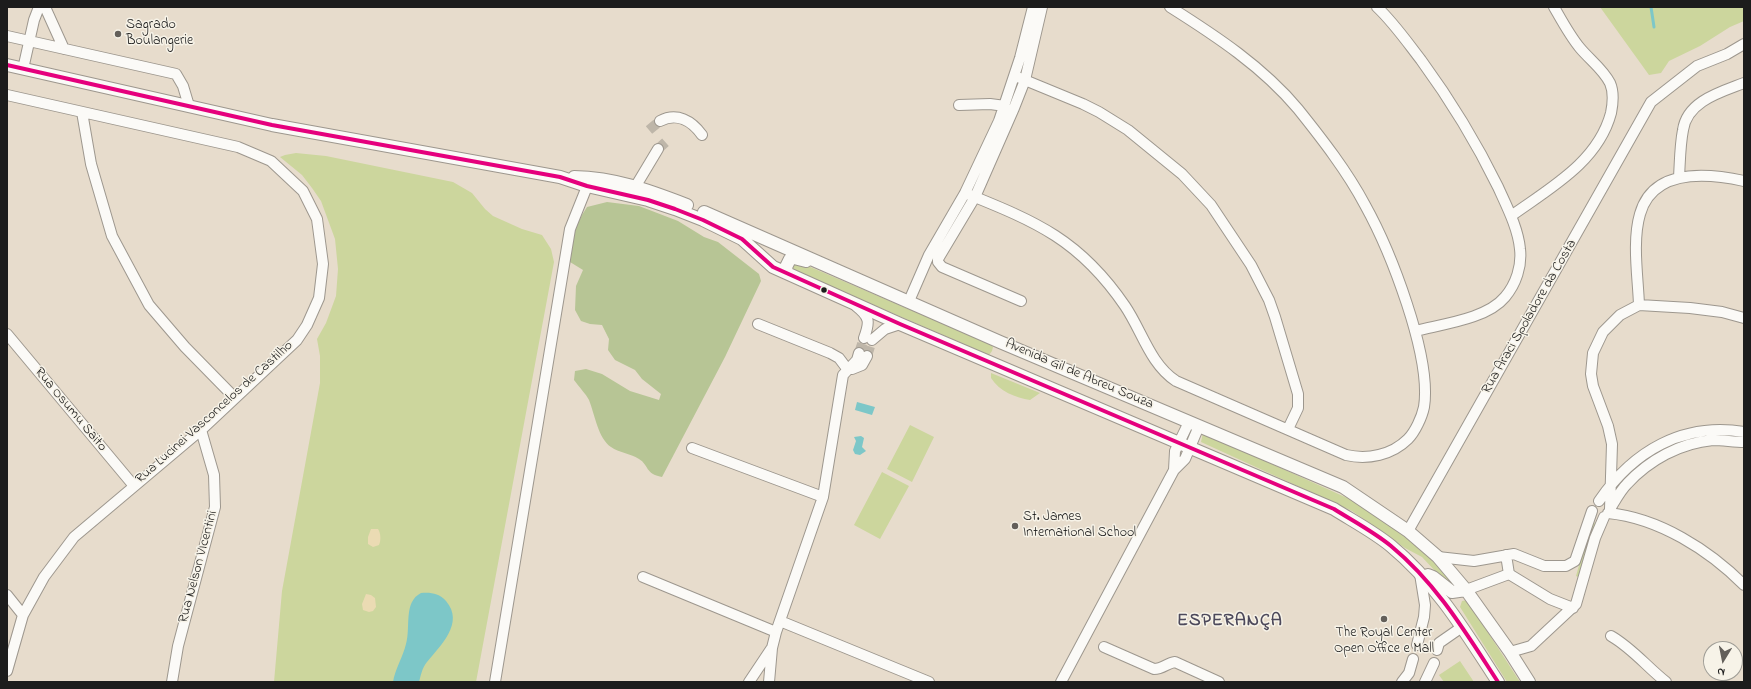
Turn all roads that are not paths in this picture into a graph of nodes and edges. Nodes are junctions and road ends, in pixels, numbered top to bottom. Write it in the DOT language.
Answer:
graph roads {
  1 [pos="39,7"];
  2 [pos="45,7"];
  3 [pos="1033,7"];
  4 [pos="1042,7"];
  5 [pos="1170,7"];
  6 [pos="1377,7"];
  7 [pos="1554,7"];
  8 [pos="7,36"];
  9 [pos="29,42"];
  10 [pos="1744,44"];
  11 [pos="64,49"];
  12 [pos="7,65"];
  13 [pos="23,69"];
  14 [pos="1015,76"];
  15 [pos="1025,80"];
  16 [pos="1744,83"];
  17 [pos="7,95"];
  18 [pos="960,105"];
  19 [pos="190,106"];
  20 [pos="1004,106"];
  21 [pos="82,112"];
  22 [pos="660,121"];
  23 [pos="702,135"];
  24 [pos="658,149"];
  25 [pos="1679,177"];
  26 [pos="1744,181"];
  27 [pos="589,182"];
  28 [pos="633,190"];
  29 [pos="965,193"];
  30 [pos="975,197"];
  31 [pos="1511,216"];
  32 [pos="820,263"];
  33 [pos="787,273"];
  34 [pos="848,300"];
  35 [pos="908,301"];
  36 [pos="1021,301"];
  37 [pos="1639,305"];
  38 [pos="1744,318"];
  39 [pos="758,324"];
  40 [pos="900,324"];
  41 [pos="1416,331"];
  42 [pos="7,334"];
  43 [pos="863,355"];
  44 [pos="848,370"];
  45 [pos="234,398"];
  46 [pos="1194,424"];
  47 [pos="1288,429"];
  48 [pos="201,430"];
  49 [pos="1744,432"];
  50 [pos="1744,442"];
  51 [pos="1185,445"];
  52 [pos="692,448"];
  53 [pos="1609,485"];
  54 [pos="134,486"];
  55 [pos="823,497"];
  56 [pos="1599,501"];
  57 [pos="1592,511"];
  58 [pos="1608,513"];
  59 [pos="1408,531"];
  60 [pos="1506,555"];
  61 [pos="1438,557"];
  62 [pos="1420,574"];
  63 [pos="1509,574"];
  64 [pos="643,577"];
  65 [pos="1744,585"];
  66 [pos="1466,590"];
  67 [pos="7,595"];
  68 [pos="1573,608"];
  69 [pos="23,615"];
  70 [pos="780,620"];
  71 [pos="1462,627"];
  72 [pos="776,632"];
  73 [pos="1611,636"];
  74 [pos="1417,645"];
  75 [pos="1104,646"];
  76 [pos="772,648"];
  77 [pos="1437,650"];
  78 [pos="1510,652"];
  79 [pos="1413,659"];
  80 [pos="1434,663"];
  81 [pos="7,671"];
  82 [pos="172,682"];
  83 [pos="495,682"];
  84 [pos="749,682"];
  85 [pos="769,682"];
  86 [pos="929,682"];
  87 [pos="1062,682"];
  88 [pos="1219,682"];
  89 [pos="1402,682"];
  90 [pos="1425,682"];
  91 [pos="1498,682"];
  92 [pos="1529,682"];
  93 [pos="1666,682"];
  1 -- 9 [label="street"];
  2 -- 11 [label="street"];
  3 -- 14 [label="street"];
  4 -- 15 [label="street"];
  5 -- 41 [label="street"];
  6 -- 31 [label="street"];
  7 -- 31 [label="street"];
  8 -- 9 [label="street"];
  9 -- 11 [label="street"];
  9 -- 13 [label="street"];
  10 -- 59 [label="street, Rua Araci Spoladore da Costa"];
  11 -- 19 [label="street"];
  12 -- 13 [label="street, Avenida Gil de Abreu Souza"];
  13 -- 19 [label="street, Avenida Gil de Abreu Souza"];
  14 -- 15 [label="street"];
  14 -- 20 [label="street"];
  15 -- 30 [label="street"];
  15 -- 47 [label="street"];
  16 -- 25 [label="street"];
  17 -- 21 [label="street"];
  18 -- 20 [label="street"];
  19 -- 27 [label="street, Avenida Gil de Abreu Souza"];
  20 -- 29 [label="street"];
  21 -- 45 [label="street"];
  21 -- 45 [label="street, Rua Lucinei Vasconcelos de Castilho"];
  22 -- 23 [label="street"];
  24 -- 28 [label="street"];
  25 -- 26 [label="street"];
  25 -- 37 [label="street"];
  27 -- 28 [label="street, Avenida Gil de Abreu Souza"];
  27 -- 83 [label="street"];
  28 -- 32 [label="street, Avenida Gil de Abreu Souza"];
  28 -- 33 [label="street, Avenida Gil de Abreu Souza"];
  29 -- 30 [label="street"];
  29 -- 35 [label="street"];
  30 -- 36 [label="street"];
  30 -- 47 [label="street"];
  31 -- 41 [label="street"];
  32 -- 33 [label="street"];
  32 -- 35 [label="street, Avenida Gil de Abreu Souza"];
  33 -- 34 [label="street, Avenida Gil de Abreu Souza"];
  34 -- 40 [label="street, Avenida Gil de Abreu Souza"];
  34 -- 40 [label="street"];
  35 -- 46 [label="street, Avenida Gil de Abreu Souza"];
  37 -- 38 [label="street"];
  37 -- 53 [label="street"];
  39 -- 44 [label="street"];
  40 -- 51 [label="street, Avenida Gil de Abreu Souza"];
  41 -- 47 [label="street"];
  42 -- 54 [label="street, Rua Osumu Saito"];
  43 -- 44 [label="street"];
  44 -- 55 [label="street"];
  45 -- 48 [label="street, Rua Lucinei Vasconcelos de Castilho"];
  46 -- 51 [label="street"];
  46 -- 59 [label="street, Avenida Gil de Abreu Souza"];
  48 -- 54 [label="street, Rua Lucinei Vasconcelos de Castilho"];
  48 -- 82 [label="street, Rua Nelson VIcentini"];
  49 -- 53 [label="street"];
  50 -- 58 [label="street"];
  51 -- 62 [label="street, Avenida Gil de Abreu Souza"];
  51 -- 87 [label="street"];
  52 -- 55 [label="street"];
  53 -- 56 [label="street"];
  53 -- 58 [label="street"];
  54 -- 69 [label="street, Rua Lucinei Vasconcelos de Castilho"];
  55 -- 70 [label="street"];
  56 -- 57 [label="street"];
  56 -- 58 [label="street"];
  57 -- 58 [label="street"];
  57 -- 60 [label="street"];
  58 -- 65 [label="street"];
  58 -- 68 [label="street"];
  59 -- 61 [label="street, Avenida Gil de Abreu Souza"];
  60 -- 61 [label="street"];
  60 -- 63 [label="street"];
  61 -- 66 [label="street, Avenida Gil de Abreu Souza"];
  62 -- 66 [label="street"];
  62 -- 71 [label="street, Avenida Gil de Abreu Souza"];
  62 -- 74 [label="street"];
  63 -- 66 [label="street"];
  63 -- 68 [label="street"];
  64 -- 72 [label="street"];
  66 -- 78 [label="street, Avenida Gil de Abreu Souza"];
  67 -- 69 [label="street"];
  68 -- 78 [label="street"];
  69 -- 81 [label="street, Rua Lucinei Vasconcelos de Castilho"];
  70 -- 72 [label="street"];
  70 -- 86 [label="street"];
  71 -- 77 [label="street"];
  71 -- 91 [label="street, Avenida Gil de Abreu Souza"];
  72 -- 76 [label="street"];
  73 -- 93 [label="street"];
  75 -- 88 [label="street"];
  76 -- 84 [label="street"];
  76 -- 85 [label="street"];
  78 -- 92 [label="street, Avenida Gil de Abreu Souza"];
  79 -- 89 [label="street"];
  80 -- 90 [label="street"];
}
